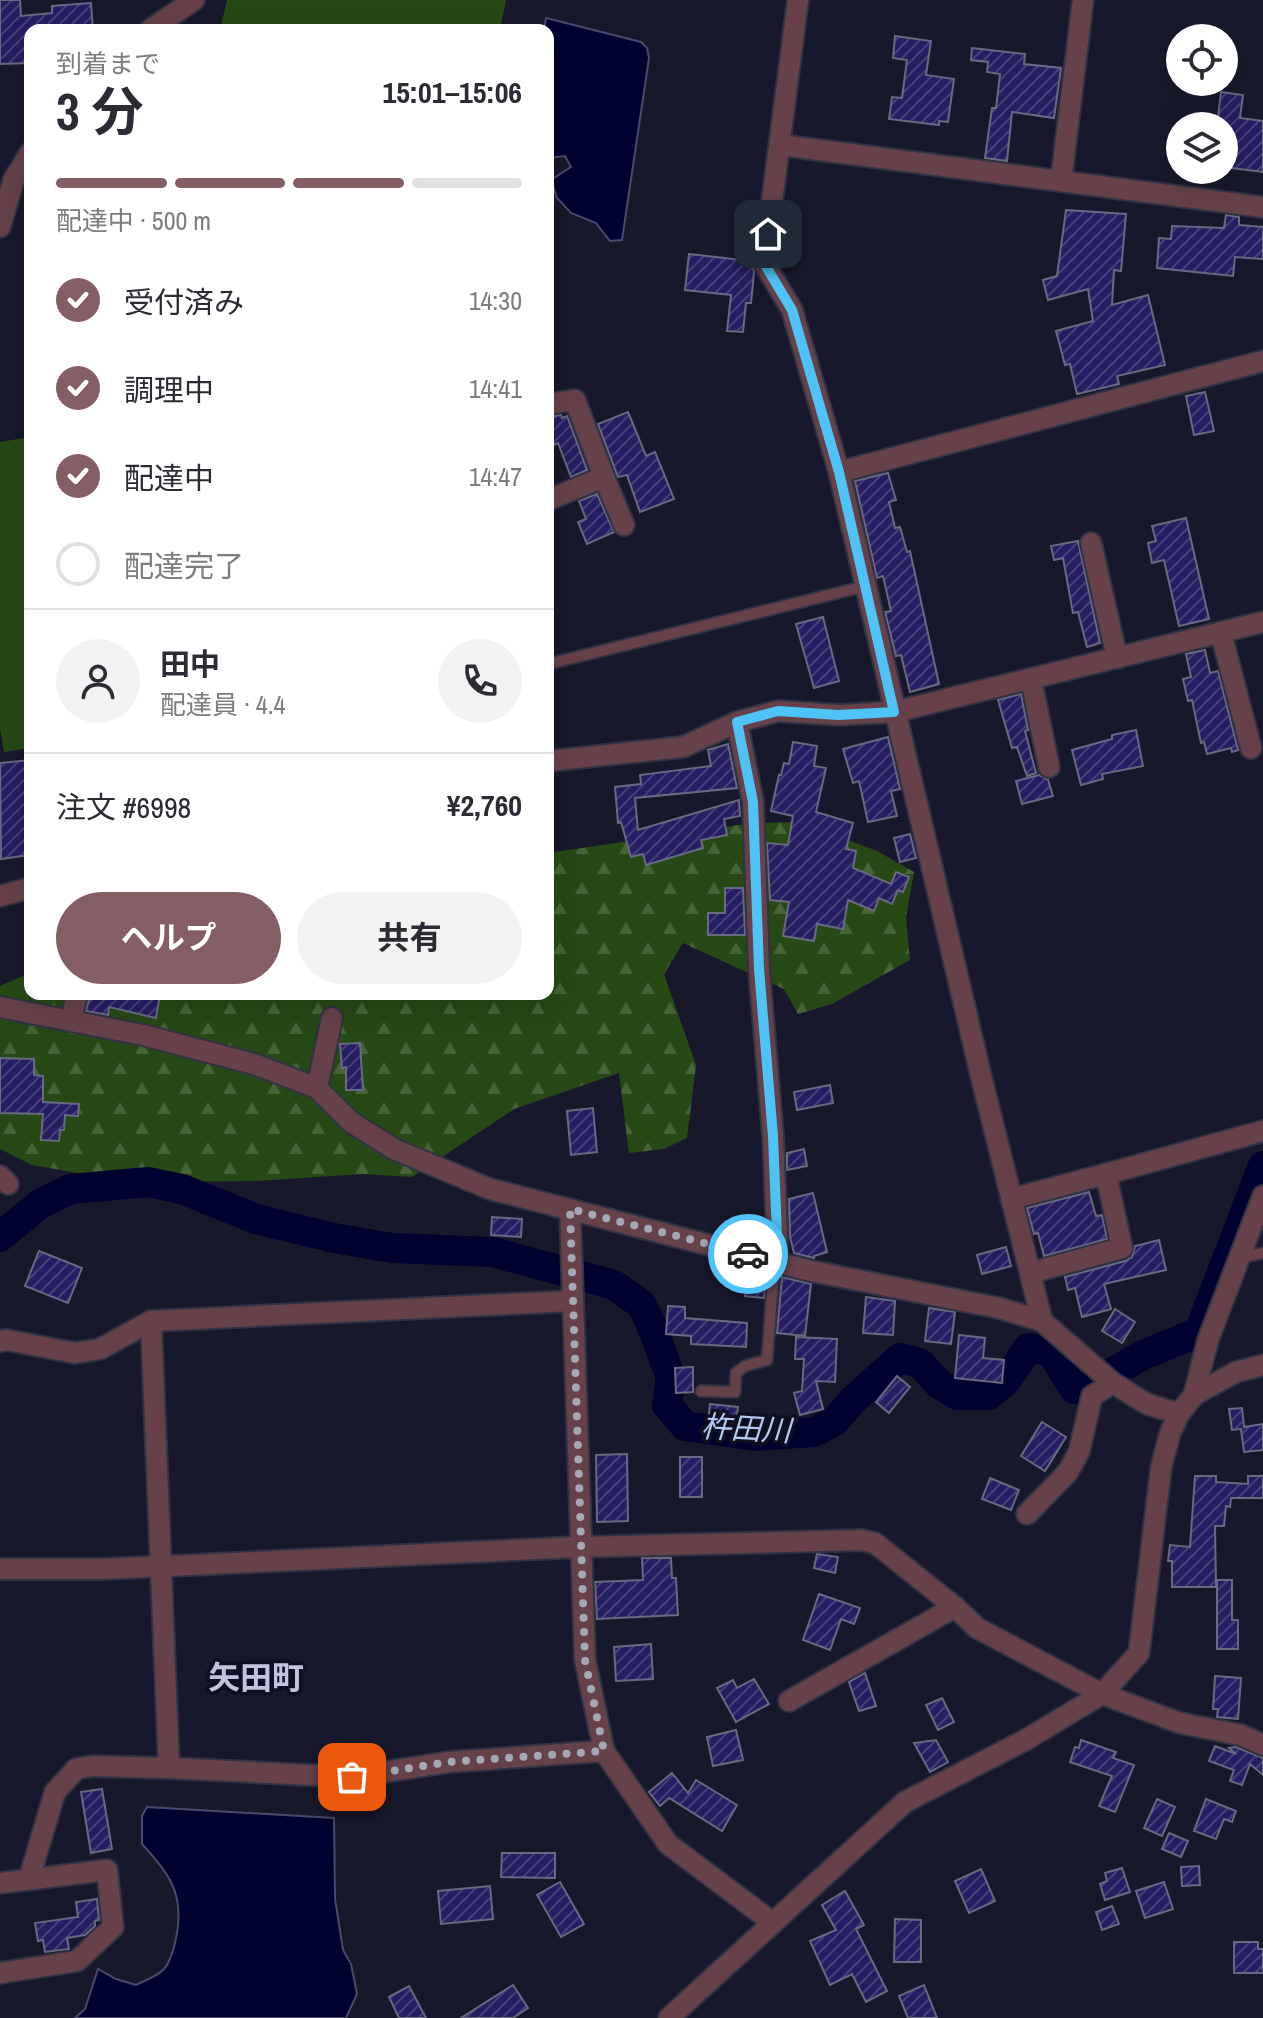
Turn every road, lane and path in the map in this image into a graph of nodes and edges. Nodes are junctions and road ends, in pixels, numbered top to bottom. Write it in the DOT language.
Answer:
graph roads {
  1 [pos="194,0"];
  2 [pos="798,0"];
  3 [pos="1083,0"];
  4 [pos="160,24"];
  5 [pos="780,145"];
  6 [pos="24,163"];
  7 [pos="1061,181"];
  8 [pos="1263,207"];
  9 [pos="0,227"];
  10 [pos="1263,361"];
  11 [pos="554,403"];
  12 [pos="839,472"];
  13 [pos="604,477"];
  14 [pos="554,498"];
  15 [pos="624,525"];
  16 [pos="1091,543"];
  17 [pos="866,586"];
  18 [pos="1263,622"];
  19 [pos="1221,633"];
  20 [pos="1117,658"];
  21 [pos="554,663"];
  22 [pos="1031,679"];
  23 [pos="894,712"];
  24 [pos="737,722"];
  25 [pos="1251,748"];
  26 [pos="554,760"];
  27 [pos="1049,767"];
  28 [pos="24,890"];
  29 [pos="0,896"];
  30 [pos="76,1000"];
  31 [pos="3,1011"];
  32 [pos="332,1018"];
  33 [pos="71,1020"];
  34 [pos="317,1088"];
  35 [pos="1263,1131"];
  36 [pos="1106,1174"];
  37 [pos="1263,1196"];
  38 [pos="1011,1199"];
  39 [pos="570,1209"];
  40 [pos="1263,1253"];
  41 [pos="1239,1258"];
  42 [pos="778,1261"];
  43 [pos="1030,1273"];
  44 [pos="572,1283"];
  45 [pos="151,1321"];
  46 [pos="1042,1321"];
  47 [pos="0,1341"];
  48 [pos="1263,1365"];
  49 [pos="1107,1378"];
  50 [pos="701,1391"];
  51 [pos="1194,1395"];
  52 [pos="1179,1414"];
  53 [pos="1027,1514"];
  54 [pos="580,1547"];
  55 [pos="160,1564"];
  56 [pos="0,1569"];
  57 [pos="955,1607"];
  58 [pos="1102,1694"];
  59 [pos="789,1701"];
  60 [pos="1263,1745"];
  61 [pos="604,1751"];
  62 [pos="169,1768"];
  63 [pos="29,1879"];
  64 [pos="0,1883"];
  65 [pos="772,1922"];
  66 [pos="0,1973"];
  67 [pos="669,2018"];
  1 -- 4 [label="street"];
  2 -- 5 [label="street"];
  3 -- 7 [label="street"];
  5 -- 7 [label="street"];
  5 -- 12 [label="street"];
  6 -- 9 [label="street"];
  7 -- 8 [label="street"];
  10 -- 12 [label="street"];
  11 -- 13 [label="street"];
  12 -- 17 [label="street"];
  13 -- 14 [label="street"];
  13 -- 15 [label="street"];
  16 -- 20 [label="street"];
  17 -- 21 [label="lane"];
  17 -- 23 [label="street"];
  18 -- 19 [label="street"];
  19 -- 20 [label="street"];
  19 -- 25 [label="street"];
  20 -- 22 [label="street"];
  22 -- 23 [label="street"];
  22 -- 27 [label="street"];
  23 -- 24 [label="street"];
  23 -- 38 [label="street"];
  24 -- 26 [label="street"];
  24 -- 42 [label="street"];
  28 -- 29 [label="street"];
  30 -- 33 [label="street"];
  31 -- 33 [label="street"];
  32 -- 34 [label="street"];
  33 -- 34 [label="street"];
  34 -- 39 [label="street"];
  35 -- 36 [label="street"];
  36 -- 38 [label="street"];
  36 -- 43 [label="street"];
  37 -- 41 [label="street"];
  38 -- 43 [label="street"];
  39 -- 42 [label="street"];
  39 -- 44 [label="street"];
  40 -- 41 [label="lane"];
  41 -- 51 [label="street"];
  42 -- 46 [label="street"];
  42 -- 50 [label="lane"];
  43 -- 46 [label="street"];
  44 -- 45 [label="street"];
  44 -- 54 [label="street"];
  45 -- 47 [label="street"];
  45 -- 55 [label="street"];
  46 -- 49 [label="street"];
  48 -- 51 [label="street"];
  49 -- 52 [label="street"];
  49 -- 53 [label="street"];
  51 -- 52 [label="street"];
  52 -- 58 [label="street"];
  54 -- 55 [label="street"];
  54 -- 57 [label="street"];
  54 -- 61 [label="street"];
  55 -- 56 [label="street"];
  55 -- 62 [label="street"];
  57 -- 58 [label="street"];
  57 -- 59 [label="street"];
  58 -- 60 [label="street"];
  58 -- 65 [label="street"];
  61 -- 62 [label="street"];
  61 -- 65 [label="street"];
  62 -- 63 [label="street"];
  63 -- 64 [label="street"];
  63 -- 66 [label="street"];
  65 -- 67 [label="street"];
}
